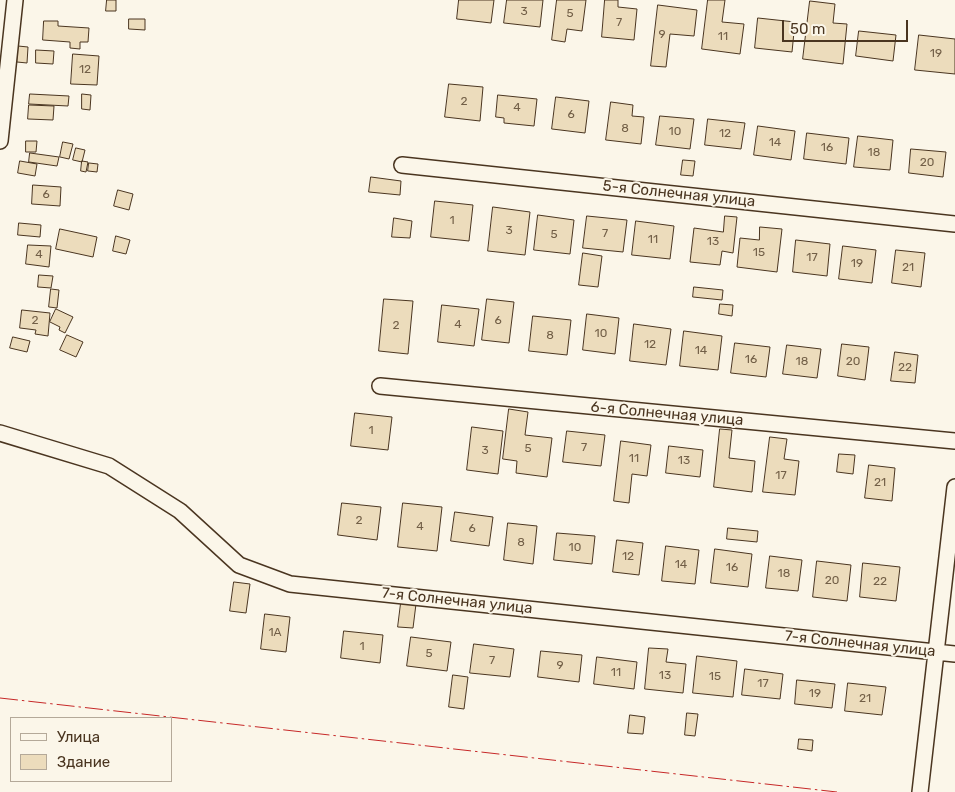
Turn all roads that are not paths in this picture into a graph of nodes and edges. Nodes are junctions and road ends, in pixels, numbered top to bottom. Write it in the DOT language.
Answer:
graph roads {
  1 [pos="15,0"];
  2 [pos="0,141"];
  3 [pos="402,165"];
  4 [pos="955,224"];
  5 [pos="380,386"];
  6 [pos="0,433"];
  7 [pos="955,441"];
  8 [pos="955,487"];
  9 [pos="937,652"];
  10 [pos="955,654"];
  11 [pos="920,792"];
  1 -- 2 [label="street"];
  3 -- 4 [label="street, 5-я Солнечная улица"];
  5 -- 7 [label="street, 6-я Солнечная улица"];
  6 -- 9 [label="street, 7-я Солнечная улица"];
  8 -- 9 [label="street"];
  9 -- 10 [label="street, 7-я Солнечная улица"];
  9 -- 11 [label="street"];
}
